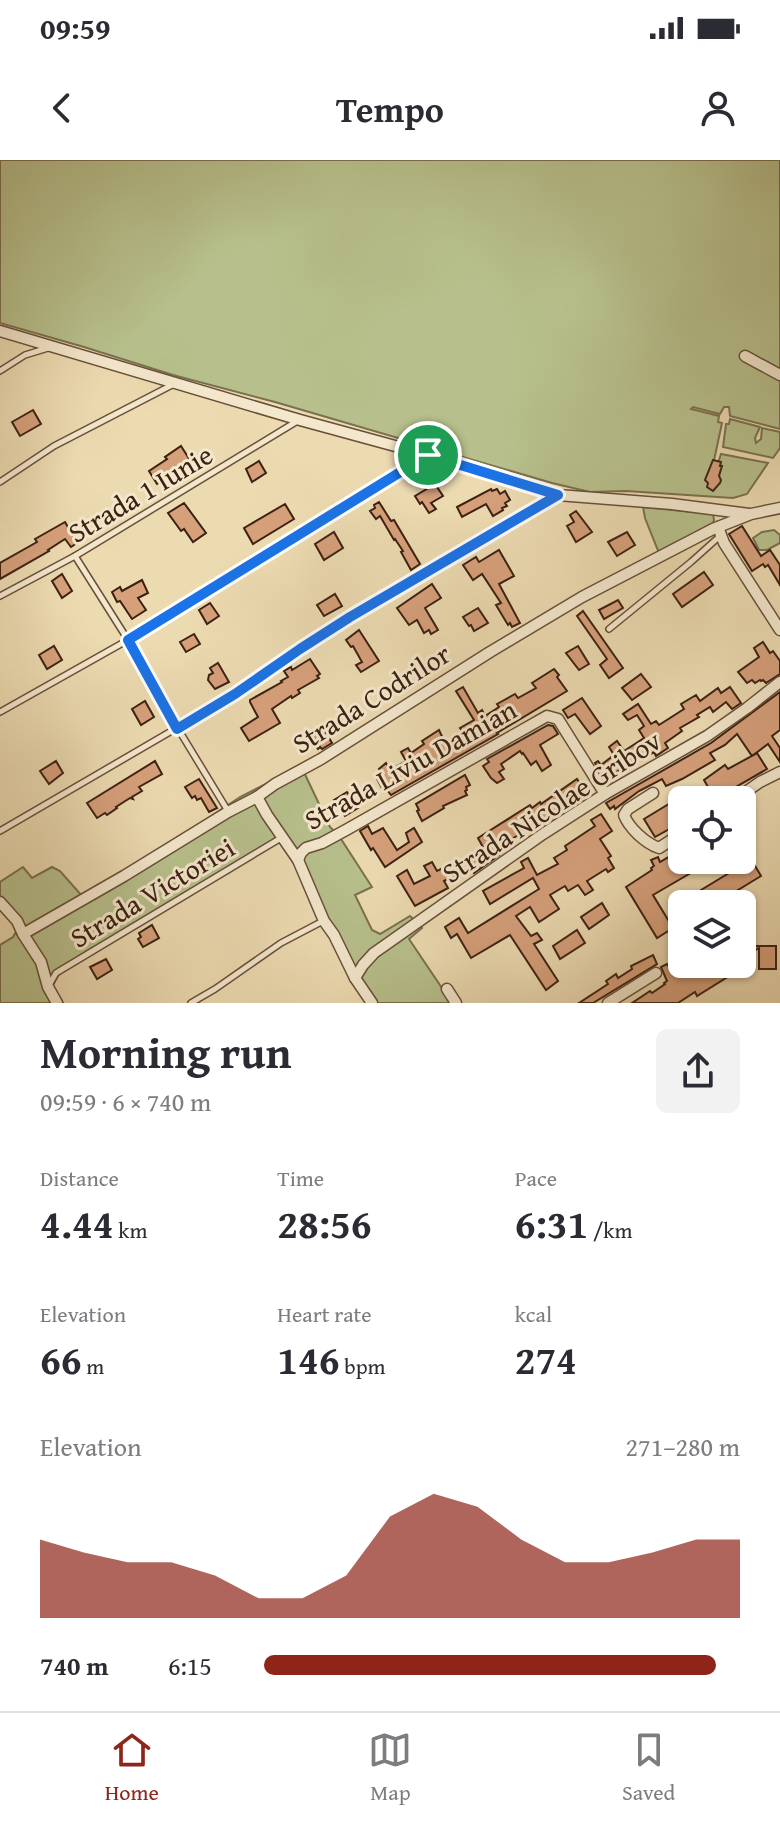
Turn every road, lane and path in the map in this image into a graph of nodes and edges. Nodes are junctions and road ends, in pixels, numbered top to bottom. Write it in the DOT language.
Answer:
graph roads {
  1 [pos="0,331"];
  2 [pos="53,346"];
  3 [pos="745,356"];
  4 [pos="0,371"];
  5 [pos="780,375"];
  6 [pos="177,383"];
  7 [pos="300,420"];
  8 [pos="428,455"];
  9 [pos="0,482"];
  10 [pos="558,495"];
  11 [pos="780,508"];
  12 [pos="751,514"];
  13 [pos="719,531"];
  14 [pos="75,556"];
  15 [pos="0,596"];
  16 [pos="609,629"];
  17 [pos="780,630"];
  18 [pos="128,640"];
  19 [pos="780,682"];
  20 [pos="0,712"];
  21 [pos="177,729"];
  22 [pos="780,772"];
  23 [pos="754,786"];
  24 [pos="653,793"];
  25 [pos="605,794"];
  26 [pos="257,797"];
  27 [pos="228,812"];
  28 [pos="0,831"];
  29 [pos="283,837"];
  30 [pos="668,842"];
  31 [pos="298,860"];
  32 [pos="0,902"];
  33 [pos="324,921"];
  34 [pos="23,934"];
  35 [pos="656,973"];
  36 [pos="355,978"];
  37 [pos="48,987"];
  38 [pos="447,989"];
  39 [pos="57,1003"];
  40 [pos="191,1003"];
  41 [pos="372,1003"];
  42 [pos="456,1003"];
  43 [pos="608,1003"];
  1 -- 2 [label="street"];
  2 -- 4 [label="lane"];
  2 -- 6 [label="street"];
  3 -- 5 [label="street"];
  6 -- 7 [label="street"];
  6 -- 9 [label="lane"];
  7 -- 8 [label="street"];
  7 -- 14 [label="lane, Strada 1 Iunie"];
  8 -- 10 [label="street"];
  8 -- 18 [label="lane"];
  10 -- 12 [label="street"];
  10 -- 21 [label="lane"];
  11 -- 12 [label="street"];
  12 -- 13 [label="street, Strada Codrilor"];
  13 -- 16 [label="lane"];
  13 -- 17 [label="street"];
  13 -- 26 [label="street, Strada Codrilor"];
  14 -- 15 [label="lane, Strada 1 Iunie"];
  14 -- 18 [label="lane"];
  18 -- 20 [label="lane"];
  18 -- 21 [label="lane"];
  19 -- 25 [label="street, Strada Nicolae Gribov"];
  21 -- 27 [label="lane"];
  21 -- 28 [label="lane"];
  22 -- 23 [label="street"];
  24 -- 30 [label="street"];
  25 -- 31 [label="street, Strada Liviu Damian"];
  25 -- 36 [label="street, Strada Nicolae Gribov"];
  26 -- 27 [label="street, Strada Codrilor"];
  26 -- 29 [label="street"];
  27 -- 34 [label="street, Strada Codrilor"];
  29 -- 31 [label="street"];
  29 -- 37 [label="lane, Strada Victoriei"];
  31 -- 33 [label="street"];
  32 -- 34 [label="street"];
  33 -- 36 [label="street"];
  33 -- 40 [label="lane"];
  34 -- 37 [label="street"];
  35 -- 43 [label="street"];
  36 -- 41 [label="street"];
  37 -- 39 [label="street"];
  38 -- 42 [label="street"];
}
